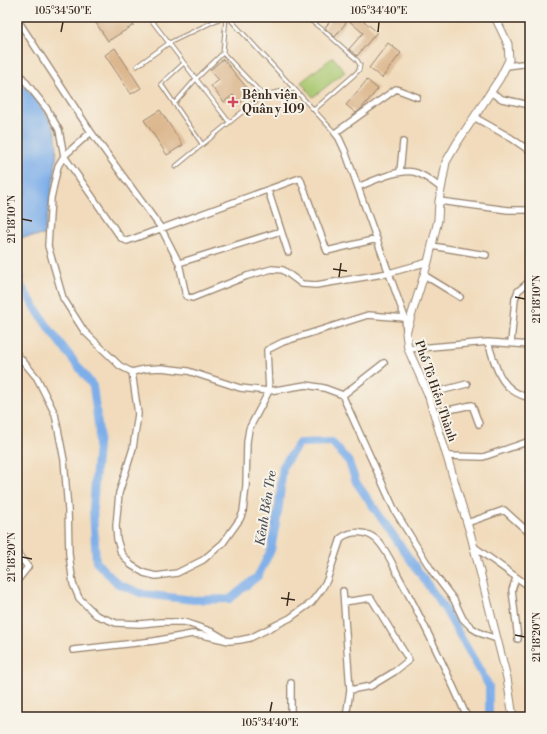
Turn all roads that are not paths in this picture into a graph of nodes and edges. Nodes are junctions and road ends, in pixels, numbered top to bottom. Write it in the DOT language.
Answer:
graph roads {
  1 [pos="149,17"];
  2 [pos="223,17"];
  3 [pos="227,17"];
  4 [pos="306,17"];
  5 [pos="495,17"];
  6 [pos="17,19"];
  7 [pos="169,44"];
  8 [pos="223,53"];
  9 [pos="184,63"];
  10 [pos="530,63"];
  11 [pos="137,66"];
  12 [pos="506,66"];
  13 [pos="17,71"];
  14 [pos="195,80"];
  15 [pos="294,88"];
  16 [pos="490,92"];
  17 [pos="263,95"];
  18 [pos="416,97"];
  19 [pos="174,104"];
  20 [pos="530,105"];
  21 [pos="314,110"];
  22 [pos="474,117"];
  23 [pos="229,122"];
  24 [pos="91,132"];
  25 [pos="335,133"];
  26 [pos="403,142"];
  27 [pos="202,144"];
  28 [pos="530,151"];
  29 [pos="64,156"];
  30 [pos="175,167"];
  31 [pos="400,172"];
  32 [pos="358,187"];
  33 [pos="441,188"];
  34 [pos="268,190"];
  35 [pos="439,201"];
  36 [pos="530,210"];
  37 [pos="161,228"];
  38 [pos="281,231"];
  39 [pos="376,239"];
  40 [pos="432,246"];
  41 [pos="288,252"];
  42 [pos="486,254"];
  43 [pos="428,262"];
  44 [pos="179,263"];
  45 [pos="389,273"];
  46 [pos="424,275"];
  47 [pos="530,281"];
  48 [pos="460,297"];
  49 [pos="405,318"];
  50 [pos="406,333"];
  51 [pos="488,342"];
  52 [pos="511,343"];
  53 [pos="530,345"];
  54 [pos="408,349"];
  55 [pos="17,354"];
  56 [pos="384,363"];
  57 [pos="132,372"];
  58 [pos="468,384"];
  59 [pos="269,391"];
  60 [pos="428,394"];
  61 [pos="342,395"];
  62 [pos="530,398"];
  63 [pos="434,413"];
  64 [pos="480,424"];
  65 [pos="530,441"];
  66 [pos="447,456"];
  67 [pos="467,523"];
  68 [pos="526,530"];
  69 [pos="473,546"];
  70 [pos="17,554"];
  71 [pos="516,578"];
  72 [pos="17,581"];
  73 [pos="530,587"];
  74 [pos="343,591"];
  75 [pos="344,602"];
  76 [pos="497,639"];
  77 [pos="518,639"];
  78 [pos="229,641"];
  79 [pos="73,650"];
  80 [pos="290,684"];
  81 [pos="350,690"];
  82 [pos="291,717"];
  83 [pos="346,717"];
  84 [pos="467,717"];
  85 [pos="513,717"];
  1 -- 7 [label="lane"];
  2 -- 7 [label="lane"];
  3 -- 8 [label="lane"];
  3 -- 15 [label="lane"];
  4 -- 21 [label="lane"];
  5 -- 12 [label="street, Phố Tô Hiến Thành"];
  6 -- 24 [label="street"];
  7 -- 9 [label="lane"];
  7 -- 11 [label="lane"];
  8 -- 14 [label="lane"];
  8 -- 17 [label="lane"];
  9 -- 14 [label="lane"];
  9 -- 19 [label="lane"];
  10 -- 12 [label="street"];
  12 -- 16 [label="street, Phố Tô Hiến Thành"];
  13 -- 29 [label="street"];
  14 -- 19 [label="lane"];
  14 -- 23 [label="lane"];
  15 -- 17 [label="lane"];
  15 -- 21 [label="lane"];
  16 -- 20 [label="street"];
  16 -- 22 [label="street, Phố Tô Hiến Thành"];
  17 -- 23 [label="lane"];
  18 -- 25 [label="street"];
  19 -- 27 [label="lane"];
  21 -- 25 [label="lane"];
  22 -- 28 [label="street"];
  22 -- 33 [label="street, Phố Tô Hiến Thành"];
  23 -- 27 [label="lane"];
  24 -- 29 [label="street"];
  24 -- 37 [label="street"];
  25 -- 32 [label="street"];
  26 -- 31 [label="street"];
  27 -- 30 [label="lane"];
  29 -- 37 [label="street"];
  29 -- 57 [label="street"];
  31 -- 32 [label="street"];
  31 -- 33 [label="street"];
  32 -- 39 [label="street"];
  33 -- 35 [label="street, Phố Tô Hiến Thành"];
  34 -- 37 [label="street"];
  34 -- 38 [label="street"];
  34 -- 39 [label="street"];
  35 -- 36 [label="street"];
  35 -- 40 [label="street, Phố Tô Hiến Thành"];
  37 -- 44 [label="street"];
  38 -- 41 [label="street"];
  38 -- 44 [label="street"];
  39 -- 45 [label="street"];
  40 -- 42 [label="street"];
  40 -- 43 [label="street, Phố Tô Hiến Thành"];
  43 -- 45 [label="street"];
  43 -- 46 [label="street, Phố Tô Hiến Thành"];
  44 -- 45 [label="street"];
  45 -- 49 [label="street"];
  46 -- 48 [label="street"];
  46 -- 50 [label="street, Phố Tô Hiến Thành"];
  47 -- 52 [label="street"];
  49 -- 50 [label="street"];
  49 -- 59 [label="street"];
  50 -- 54 [label="street, Phố Tô Hiến Thành"];
  51 -- 52 [label="street"];
  51 -- 54 [label="street"];
  51 -- 62 [label="street"];
  52 -- 53 [label="street"];
  54 -- 60 [label="street, Phố Tô Hiến Thành"];
  55 -- 78 [label="street"];
  56 -- 61 [label="street"];
  57 -- 59 [label="street"];
  57 -- 59 [label="street"];
  58 -- 60 [label="street"];
  59 -- 61 [label="street"];
  60 -- 63 [label="street, Phố Tô Hiến Thành"];
  61 -- 76 [label="street"];
  63 -- 64 [label="street"];
  63 -- 66 [label="street, Phố Tô Hiến Thành"];
  65 -- 66 [label="street"];
  66 -- 67 [label="street, Phố Tô Hiến Thành"];
  67 -- 68 [label="street"];
  67 -- 69 [label="street, Phố Tô Hiến Thành"];
  69 -- 71 [label="street"];
  69 -- 76 [label="street, Phố Tô Hiến Thành"];
  70 -- 72 [label="street"];
  71 -- 73 [label="street"];
  71 -- 77 [label="street"];
  74 -- 75 [label="street"];
  75 -- 81 [label="street"];
  75 -- 81 [label="street"];
  76 -- 85 [label="street, Phố Tô Hiến Thành"];
  78 -- 79 [label="street"];
  78 -- 84 [label="street"];
  80 -- 82 [label="street"];
  81 -- 83 [label="street"];
}
